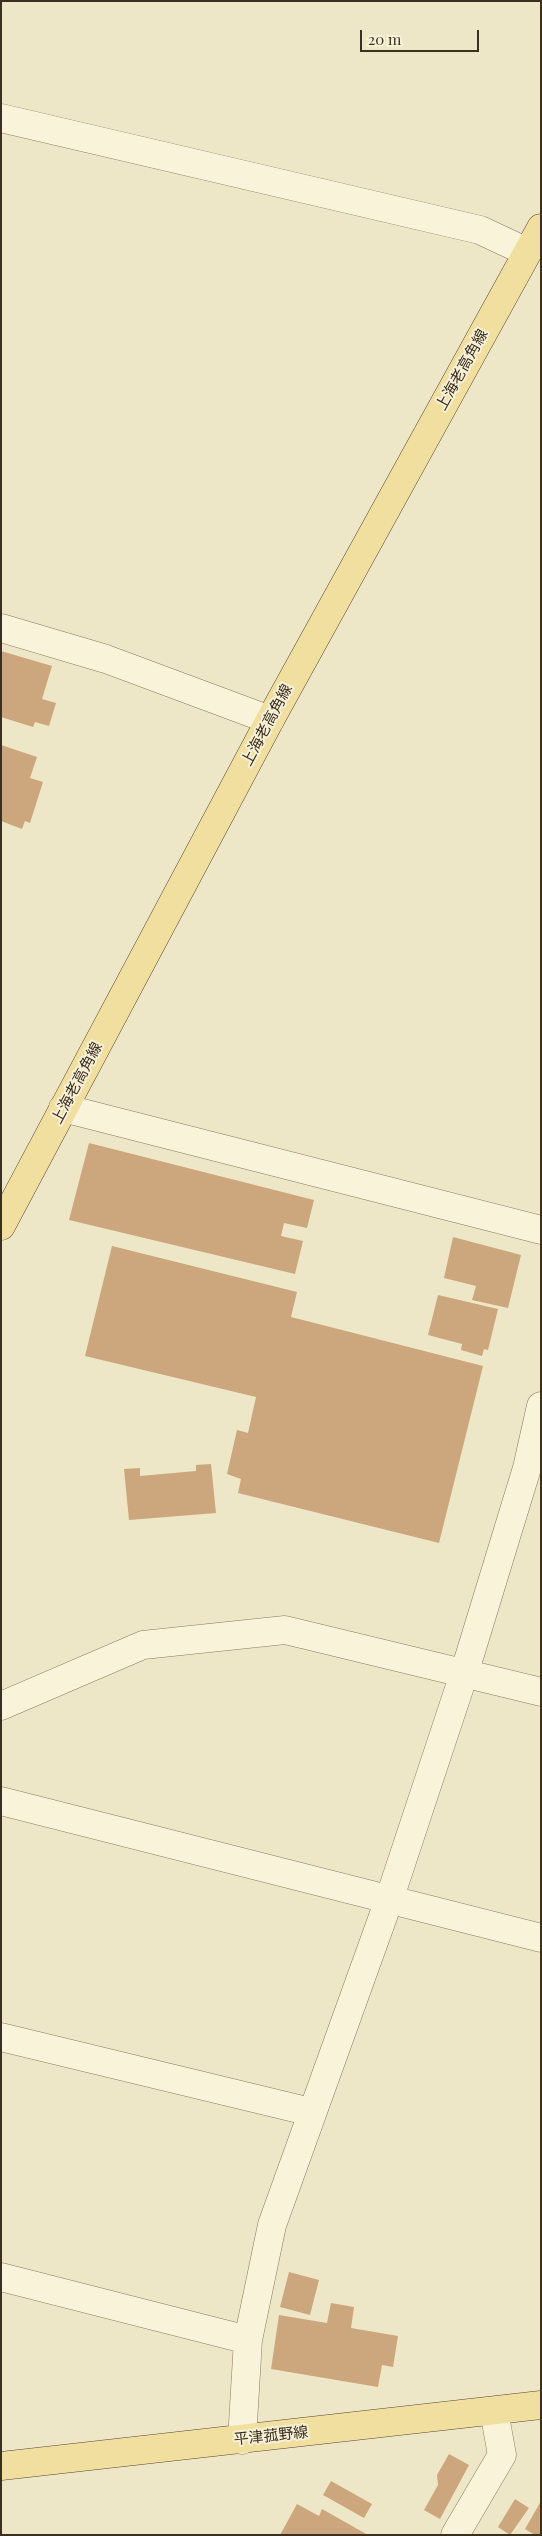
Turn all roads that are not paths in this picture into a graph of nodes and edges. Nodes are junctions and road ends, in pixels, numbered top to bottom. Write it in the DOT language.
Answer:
graph roads {
  1 [pos="1,118"];
  2 [pos="541,228"];
  3 [pos="527,252"];
  4 [pos="1,628"];
  5 [pos="270,720"];
  6 [pos="64,1108"];
  7 [pos="1,1226"];
  8 [pos="541,1230"];
  9 [pos="541,1406"];
  10 [pos="534,1470"];
  11 [pos="464,1674"];
  12 [pos="541,1692"];
  13 [pos="1,1706"];
  14 [pos="1,1801"];
  15 [pos="389,1900"];
  16 [pos="541,1938"];
  17 [pos="1,2037"];
  18 [pos="312,2112"];
  19 [pos="1,2277"];
  20 [pos="248,2340"];
  21 [pos="541,2405"];
  22 [pos="494,2411"];
  23 [pos="242,2440"];
  24 [pos="1,2466"];
  25 [pos="455,2535"];
  1 -- 3 [label="street"];
  2 -- 3 [label="main road, 上海老高角線"];
  3 -- 5 [label="main road, 上海老高角線"];
  4 -- 5 [label="street"];
  5 -- 6 [label="main road, 上海老高角線"];
  6 -- 7 [label="main road, 上海老高角線"];
  6 -- 8 [label="street"];
  9 -- 10 [label="street"];
  10 -- 11 [label="street"];
  11 -- 12 [label="street"];
  11 -- 13 [label="street"];
  11 -- 15 [label="street"];
  14 -- 15 [label="street"];
  15 -- 16 [label="street"];
  15 -- 18 [label="street"];
  17 -- 18 [label="street"];
  18 -- 20 [label="street"];
  19 -- 20 [label="street"];
  20 -- 23 [label="street"];
  21 -- 22 [label="main road, 平津菰野線"];
  22 -- 23 [label="main road, 平津菰野線"];
  22 -- 25 [label="street"];
  23 -- 24 [label="main road, 平津菰野線"];
}
